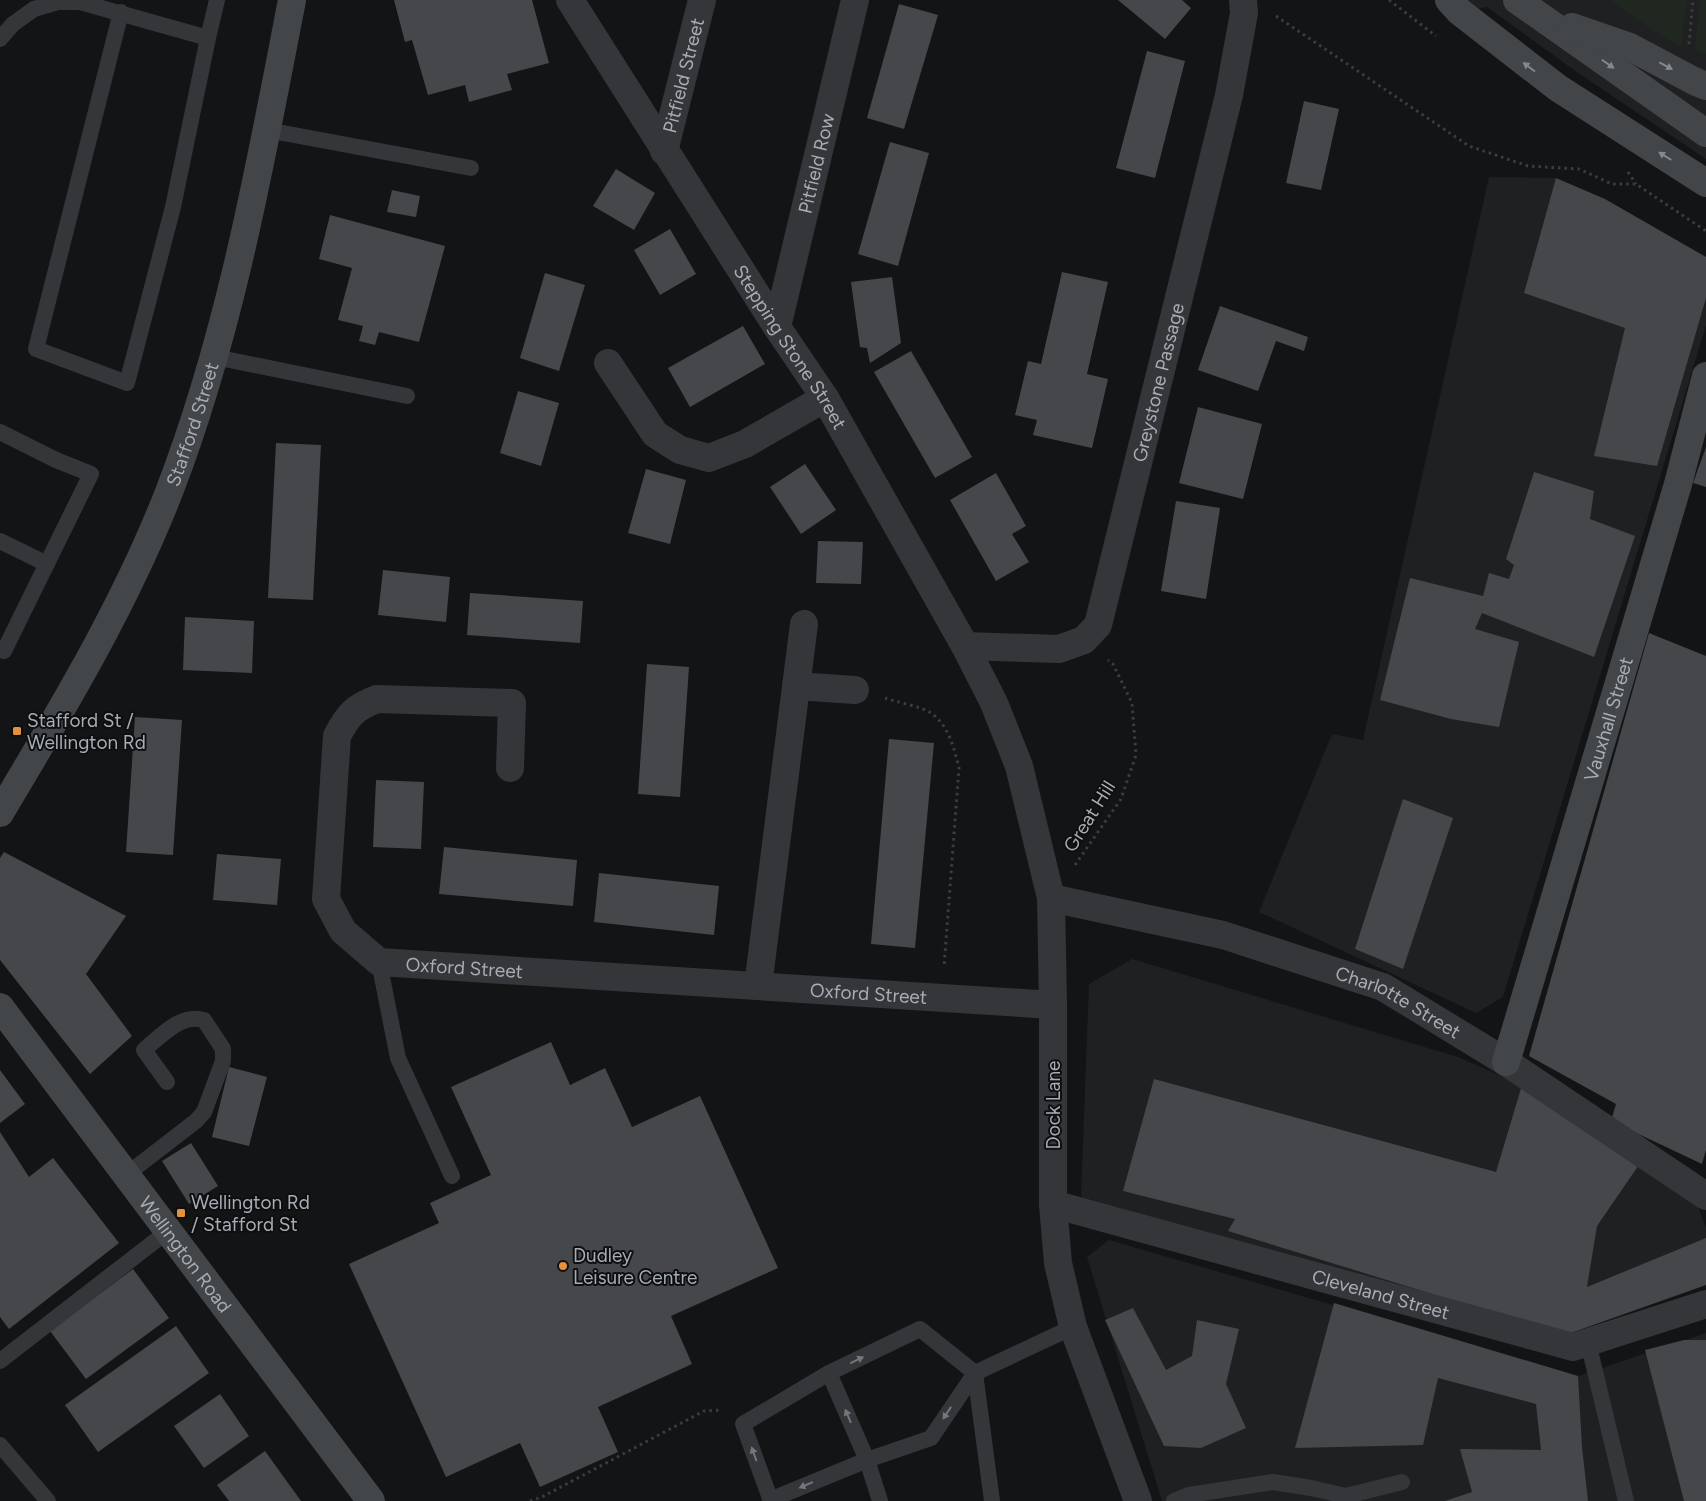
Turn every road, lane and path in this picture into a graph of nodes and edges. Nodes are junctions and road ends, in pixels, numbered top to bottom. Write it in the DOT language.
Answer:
graph roads {
  1 [pos="218,0"];
  2 [pos="292,0"];
  3 [pos="570,0"];
  4 [pos="702,0"];
  5 [pos="855,0"];
  6 [pos="1243,0"];
  7 [pos="1517,0"];
  8 [pos="1693,0"];
  9 [pos="95,3"];
  10 [pos="1449,4"];
  11 [pos="1269,11"];
  12 [pos="121,12"];
  13 [pos="1540,16"];
  14 [pos="208,38"];
  15 [pos="0,39"];
  16 [pos="1688,47"];
  17 [pos="1706,86"];
  18 [pos="267,130"];
  19 [pos="1706,133"];
  20 [pos="664,151"];
  21 [pos="471,168"];
  22 [pos="1706,182"];
  23 [pos="1706,231"];
  24 [pos="777,327"];
  25 [pos="215,357"];
  26 [pos="608,362"];
  27 [pos="1706,376"];
  28 [pos="406,396"];
  29 [pos="825,398"];
  30 [pos="0,432"];
  31 [pos="0,541"];
  32 [pos="47,564"];
  33 [pos="804,624"];
  34 [pos="1084,640"];
  35 [pos="965,646"];
  36 [pos="0,649"];
  37 [pos="796,686"];
  38 [pos="856,690"];
  39 [pos="994,703"];
  40 [pos="510,768"];
  41 [pos="0,813"];
  42 [pos="1050,898"];
  43 [pos="379,962"];
  44 [pos="758,986"];
  45 [pos="942,998"];
  46 [pos="1053,1005"];
  47 [pos="0,1007"];
  48 [pos="1506,1062"];
  49 [pos="167,1082"];
  50 [pos="126,1175"];
  51 [pos="452,1176"];
  52 [pos="1706,1196"];
  53 [pos="1052,1204"];
  54 [pos="168,1231"];
  55 [pos="1706,1304"];
  56 [pos="1073,1327"];
  57 [pos="1588,1342"];
  58 [pos="0,1361"];
  59 [pos="829,1373"];
  60 [pos="974,1373"];
  61 [pos="723,1410"];
  62 [pos="0,1445"];
  63 [pos="866,1460"];
  64 [pos="1402,1482"];
  65 [pos="48,1501"];
  66 [pos="371,1501"];
  67 [pos="530,1501"];
  68 [pos="770,1501"];
  69 [pos="880,1501"];
  70 [pos="992,1501"];
  71 [pos="1138,1501"];
  72 [pos="1174,1501"];
  73 [pos="1626,1501"];
  1 -- 14 [label="lane"];
  2 -- 18 [label="main road, Stafford Street"];
  3 -- 20 [label="street, Stepping Stone Street"];
  4 -- 20 [label="street, Pitfield Street"];
  5 -- 24 [label="street, Pitfield Row"];
  6 -- 34 [label="street, Greystone Passage"];
  7 -- 13 [label="main road"];
  8 -- 16 [label="path"];
  9 -- 12 [label="lane"];
  9 -- 15 [label="lane"];
  22 -- 10 [label="main road, one-way"];
  11 -- 23 [label="path"];
  12 -- 14 [label="lane"];
  12 -- 14 [label="lane"];
  13 -- 17 [label="main road, one-way"];
  13 -- 19 [label="main road, one-way"];
  18 -- 21 [label="lane"];
  18 -- 25 [label="main road, Stafford Street"];
  20 -- 24 [label="street, Stepping Stone Street"];
  24 -- 29 [label="street, Stepping Stone Street"];
  25 -- 28 [label="lane"];
  25 -- 41 [label="main road, Stafford Street"];
  26 -- 29 [label="street"];
  27 -- 48 [label="main road, Vauxhall Street"];
  29 -- 35 [label="street, Stepping Stone Street"];
  30 -- 32 [label="lane"];
  31 -- 32 [label="lane"];
  32 -- 36 [label="lane"];
  33 -- 37 [label="street"];
  34 -- 35 [label="street"];
  34 -- 42 [label="path, Great Hill"];
  35 -- 39 [label="street, Stepping Stone Street"];
  37 -- 38 [label="street"];
  37 -- 44 [label="street"];
  38 -- 45 [label="path"];
  39 -- 42 [label="street, Dock Lane"];
  40 -- 43 [label="street, Oxford Street"];
  42 -- 46 [label="street, Dock Lane"];
  42 -- 48 [label="street, Charlotte Street"];
  43 -- 44 [label="street, Oxford Street"];
  43 -- 51 [label="lane"];
  44 -- 45 [label="street, Oxford Street"];
  45 -- 46 [label="street, Oxford Street"];
  46 -- 53 [label="street, Dock Lane"];
  47 -- 50 [label="main road, Wellington Road"];
  48 -- 52 [label="street, Charlotte Street"];
  49 -- 50 [label="lane"];
  50 -- 54 [label="main road, Wellington Road"];
  53 -- 56 [label="street, Dock Lane"];
  53 -- 57 [label="street, Cleveland Street"];
  54 -- 58 [label="lane"];
  54 -- 66 [label="main road, Wellington Road"];
  55 -- 57 [label="street, Cleveland Street"];
  56 -- 60 [label="lane"];
  56 -- 71 [label="street, Dock Lane"];
  57 -- 73 [label="lane"];
  59 -- 60 [label="lane, one-way"];
  63 -- 59 [label="lane, one-way"];
  68 -- 59 [label="lane, one-way"];
  60 -- 63 [label="lane, one-way"];
  60 -- 70 [label="lane"];
  61 -- 67 [label="path"];
  62 -- 65 [label="lane"];
  63 -- 68 [label="lane, one-way"];
  63 -- 69 [label="lane"];
  64 -- 72 [label="lane"];
}
